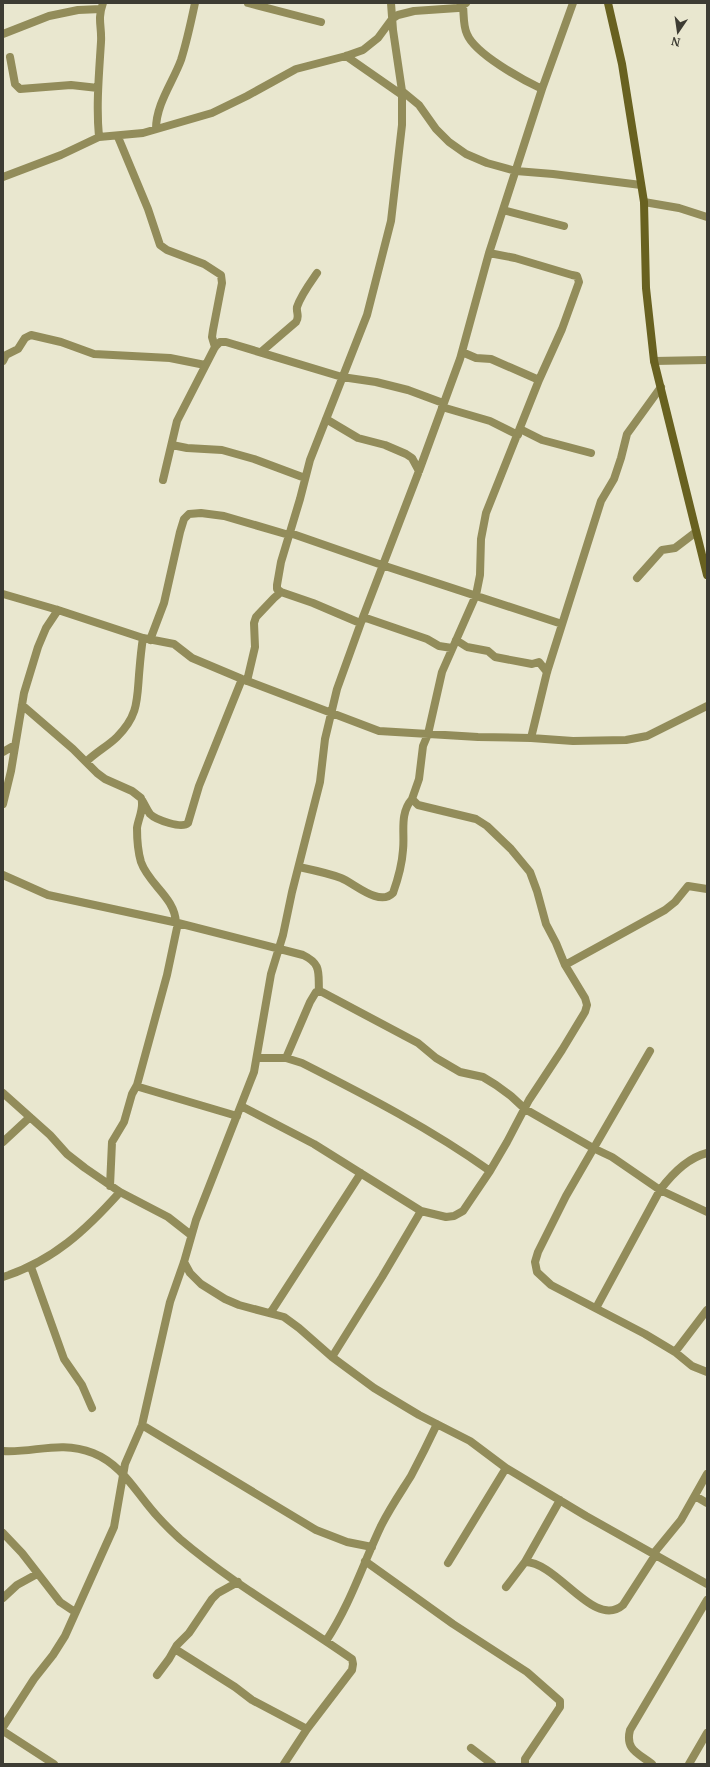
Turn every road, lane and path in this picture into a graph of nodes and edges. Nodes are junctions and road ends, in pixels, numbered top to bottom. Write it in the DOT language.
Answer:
graph roads {
  1 [pos="195,3"];
  2 [pos="248,3"];
  3 [pos="391,3"];
  4 [pos="573,3"];
  5 [pos="608,3"];
  6 [pos="464,5"];
  7 [pos="102,6"];
  8 [pos="392,19"];
  9 [pos="321,22"];
  10 [pos="3,34"];
  11 [pos="346,56"];
  12 [pos="10,58"];
  13 [pos="98,88"];
  14 [pos="542,89"];
  15 [pos="402,93"];
  16 [pos="156,129"];
  17 [pos="99,137"];
  18 [pos="118,137"];
  19 [pos="516,171"];
  20 [pos="3,177"];
  21 [pos="641,185"];
  22 [pos="644,202"];
  23 [pos="503,210"];
  24 [pos="707,216"];
  25 [pos="564,226"];
  26 [pos="489,252"];
  27 [pos="317,273"];
  28 [pos="215,347"];
  29 [pos="261,352"];
  30 [pos="462,352"];
  31 [pos="707,360"];
  32 [pos="3,361"];
  33 [pos="654,361"];
  34 [pos="205,365"];
  35 [pos="342,377"];
  36 [pos="539,380"];
  37 [pos="661,387"];
  38 [pos="443,405"];
  39 [pos="326,419"];
  40 [pos="519,432"];
  41 [pos="172,445"];
  42 [pos="591,453"];
  43 [pos="419,471"];
  44 [pos="305,478"];
  45 [pos="163,480"];
  46 [pos="696,532"];
  47 [pos="289,534"];
  48 [pos="382,565"];
  49 [pos="707,575"];
  50 [pos="637,578"];
  51 [pos="281,592"];
  52 [pos="3,594"];
  53 [pos="476,595"];
  54 [pos="58,610"];
  55 [pos="361,620"];
  56 [pos="562,624"];
  57 [pos="147,639"];
  58 [pos="456,640"];
  59 [pos="452,648"];
  60 [pos="547,672"];
  61 [pos="244,680"];
  62 [pos="22,705"];
  63 [pos="707,706"];
  64 [pos="330,713"];
  65 [pos="408,732"];
  66 [pos="428,734"];
  67 [pos="531,738"];
  68 [pos="14,745"];
  69 [pos="424,746"];
  70 [pos="3,752"];
  71 [pos="86,762"];
  72 [pos="412,799"];
  73 [pos="142,800"];
  74 [pos="3,804"];
  75 [pos="299,867"];
  76 [pos="3,875"];
  77 [pos="707,889"];
  78 [pos="177,923"];
  79 [pos="279,948"];
  80 [pos="564,965"];
  81 [pos="319,991"];
  82 [pos="650,1051"];
  83 [pos="258,1058"];
  84 [pos="286,1058"];
  85 [pos="138,1085"];
  86 [pos="3,1093"];
  87 [pos="241,1106"];
  88 [pos="525,1109"];
  89 [pos="237,1116"];
  90 [pos="30,1117"];
  91 [pos="3,1142"];
  92 [pos="593,1148"];
  93 [pos="707,1153"];
  94 [pos="490,1171"];
  95 [pos="362,1173"];
  96 [pos="110,1186"];
  97 [pos="660,1190"];
  98 [pos="120,1192"];
  99 [pos="421,1211"];
  100 [pos="707,1212"];
  101 [pos="191,1235"];
  102 [pos="184,1262"];
  103 [pos="31,1267"];
  104 [pos="3,1277"];
  105 [pos="596,1308"];
  106 [pos="707,1310"];
  107 [pos="271,1312"];
  108 [pos="675,1352"];
  109 [pos="332,1357"];
  110 [pos="707,1372"];
  111 [pos="92,1408"];
  112 [pos="437,1424"];
  113 [pos="142,1426"];
  114 [pos="3,1451"];
  115 [pos="506,1468"];
  116 [pos="123,1474"];
  117 [pos="707,1474"];
  118 [pos="695,1496"];
  119 [pos="560,1500"];
  120 [pos="707,1503"];
  121 [pos="3,1533"];
  122 [pos="372,1547"];
  123 [pos="655,1554"];
  124 [pos="365,1561"];
  125 [pos="526,1562"];
  126 [pos="448,1563"];
  127 [pos="37,1574"];
  128 [pos="238,1582"];
  129 [pos="707,1584"];
  130 [pos="506,1587"];
  131 [pos="3,1598"];
  132 [pos="707,1600"];
  133 [pos="75,1612"];
  134 [pos="326,1641"];
  135 [pos="175,1649"];
  136 [pos="157,1675"];
  137 [pos="3,1727"];
  138 [pos="307,1729"];
  139 [pos="3,1731"];
  140 [pos="707,1733"];
  141 [pos="471,1748"];
  142 [pos="54,1764"];
  143 [pos="284,1764"];
  144 [pos="492,1764"];
  145 [pos="524,1764"];
  146 [pos="652,1764"];
  147 [pos="689,1764"];
  1 -- 16 [label="street"];
  2 -- 9 [label="street"];
  3 -- 8 [label="street"];
  4 -- 14 [label="street"];
  5 -- 21 [label="main road"];
  6 -- 8 [label="street"];
  6 -- 14 [label="street"];
  7 -- 10 [label="street"];
  7 -- 13 [label="street"];
  8 -- 11 [label="street"];
  8 -- 15 [label="street"];
  11 -- 15 [label="street"];
  11 -- 16 [label="street"];
  12 -- 13 [label="street"];
  13 -- 17 [label="street"];
  14 -- 19 [label="street"];
  15 -- 19 [label="street"];
  15 -- 35 [label="street"];
  16 -- 18 [label="street"];
  17 -- 18 [label="street"];
  17 -- 20 [label="street"];
  18 -- 28 [label="street"];
  19 -- 21 [label="street"];
  19 -- 23 [label="street"];
  21 -- 22 [label="main road"];
  22 -- 24 [label="street"];
  22 -- 33 [label="main road"];
  23 -- 25 [label="street"];
  23 -- 26 [label="street"];
  26 -- 30 [label="street"];
  26 -- 36 [label="street"];
  27 -- 29 [label="street"];
  28 -- 29 [label="street"];
  28 -- 34 [label="street"];
  29 -- 35 [label="street"];
  30 -- 36 [label="street"];
  30 -- 38 [label="street"];
  31 -- 33 [label="street"];
  32 -- 34 [label="street"];
  33 -- 37 [label="main road"];
  34 -- 41 [label="street"];
  35 -- 38 [label="street"];
  35 -- 39 [label="street"];
  36 -- 40 [label="street"];
  37 -- 46 [label="main road"];
  37 -- 56 [label="street"];
  38 -- 40 [label="street"];
  38 -- 43 [label="street"];
  39 -- 43 [label="street"];
  39 -- 44 [label="street"];
  40 -- 42 [label="street"];
  40 -- 53 [label="street"];
  41 -- 44 [label="street"];
  41 -- 45 [label="street"];
  43 -- 48 [label="street"];
  44 -- 47 [label="street"];
  46 -- 49 [label="main road"];
  46 -- 50 [label="street"];
  47 -- 48 [label="street"];
  47 -- 51 [label="street"];
  47 -- 57 [label="street"];
  48 -- 53 [label="street"];
  48 -- 55 [label="street"];
  51 -- 55 [label="street"];
  51 -- 61 [label="street"];
  52 -- 54 [label="street"];
  53 -- 56 [label="street"];
  53 -- 58 [label="street"];
  54 -- 57 [label="street"];
  54 -- 62 [label="street"];
  55 -- 59 [label="street"];
  55 -- 64 [label="street"];
  56 -- 60 [label="street"];
  57 -- 61 [label="street"];
  57 -- 71 [label="street"];
  58 -- 59 [label="street"];
  58 -- 60 [label="street"];
  59 -- 66 [label="street"];
  60 -- 67 [label="street"];
  61 -- 64 [label="street"];
  61 -- 73 [label="street"];
  62 -- 68 [label="street"];
  62 -- 71 [label="street"];
  63 -- 67 [label="street"];
  64 -- 65 [label="street"];
  64 -- 75 [label="street"];
  65 -- 66 [label="street"];
  65 -- 69 [label="street"];
  66 -- 67 [label="street"];
  66 -- 69 [label="street"];
  68 -- 70 [label="street"];
  68 -- 74 [label="street"];
  69 -- 72 [label="street"];
  71 -- 73 [label="street"];
  72 -- 75 [label="street"];
  72 -- 80 [label="street"];
  73 -- 78 [label="street"];
  75 -- 79 [label="street"];
  76 -- 78 [label="street"];
  77 -- 80 [label="street"];
  78 -- 79 [label="street"];
  78 -- 85 [label="street"];
  79 -- 81 [label="street"];
  79 -- 83 [label="street"];
  80 -- 88 [label="street"];
  81 -- 84 [label="street"];
  81 -- 88 [label="street"];
  82 -- 92 [label="street"];
  83 -- 84 [label="street"];
  83 -- 87 [label="street"];
  84 -- 94 [label="street"];
  85 -- 89 [label="street"];
  85 -- 96 [label="street"];
  86 -- 90 [label="street"];
  87 -- 89 [label="street"];
  87 -- 95 [label="street"];
  88 -- 92 [label="street"];
  88 -- 94 [label="street"];
  89 -- 101 [label="street"];
  90 -- 91 [label="street"];
  90 -- 96 [label="street"];
  92 -- 97 [label="street"];
  92 -- 105 [label="street"];
  93 -- 97 [label="street"];
  94 -- 99 [label="street"];
  95 -- 99 [label="street"];
  95 -- 107 [label="street"];
  96 -- 98 [label="street"];
  97 -- 100 [label="street"];
  97 -- 105 [label="street"];
  98 -- 101 [label="street"];
  98 -- 103 [label="street"];
  99 -- 109 [label="street"];
  101 -- 102 [label="street"];
  102 -- 107 [label="street"];
  102 -- 113 [label="street"];
  103 -- 104 [label="street"];
  103 -- 111 [label="street"];
  105 -- 108 [label="street"];
  106 -- 108 [label="street"];
  107 -- 109 [label="street"];
  108 -- 110 [label="street"];
  109 -- 112 [label="street"];
  112 -- 115 [label="street"];
  112 -- 122 [label="street"];
  113 -- 116 [label="street"];
  113 -- 122 [label="street"];
  114 -- 116 [label="street"];
  115 -- 119 [label="street"];
  115 -- 126 [label="street"];
  116 -- 128 [label="street"];
  116 -- 133 [label="street"];
  117 -- 118 [label="street"];
  118 -- 120 [label="street"];
  118 -- 123 [label="street"];
  119 -- 123 [label="street"];
  119 -- 125 [label="street"];
  121 -- 127 [label="street"];
  122 -- 124 [label="street"];
  123 -- 125 [label="street"];
  123 -- 129 [label="street"];
  124 -- 134 [label="street"];
  124 -- 145 [label="street"];
  125 -- 130 [label="street"];
  127 -- 131 [label="street"];
  127 -- 133 [label="street"];
  128 -- 134 [label="street"];
  128 -- 135 [label="street"];
  132 -- 146 [label="street"];
  133 -- 137 [label="street"];
  134 -- 138 [label="street"];
  135 -- 136 [label="street"];
  135 -- 138 [label="street"];
  138 -- 143 [label="street"];
  139 -- 142 [label="street"];
  140 -- 147 [label="street"];
  141 -- 144 [label="street"];
}
